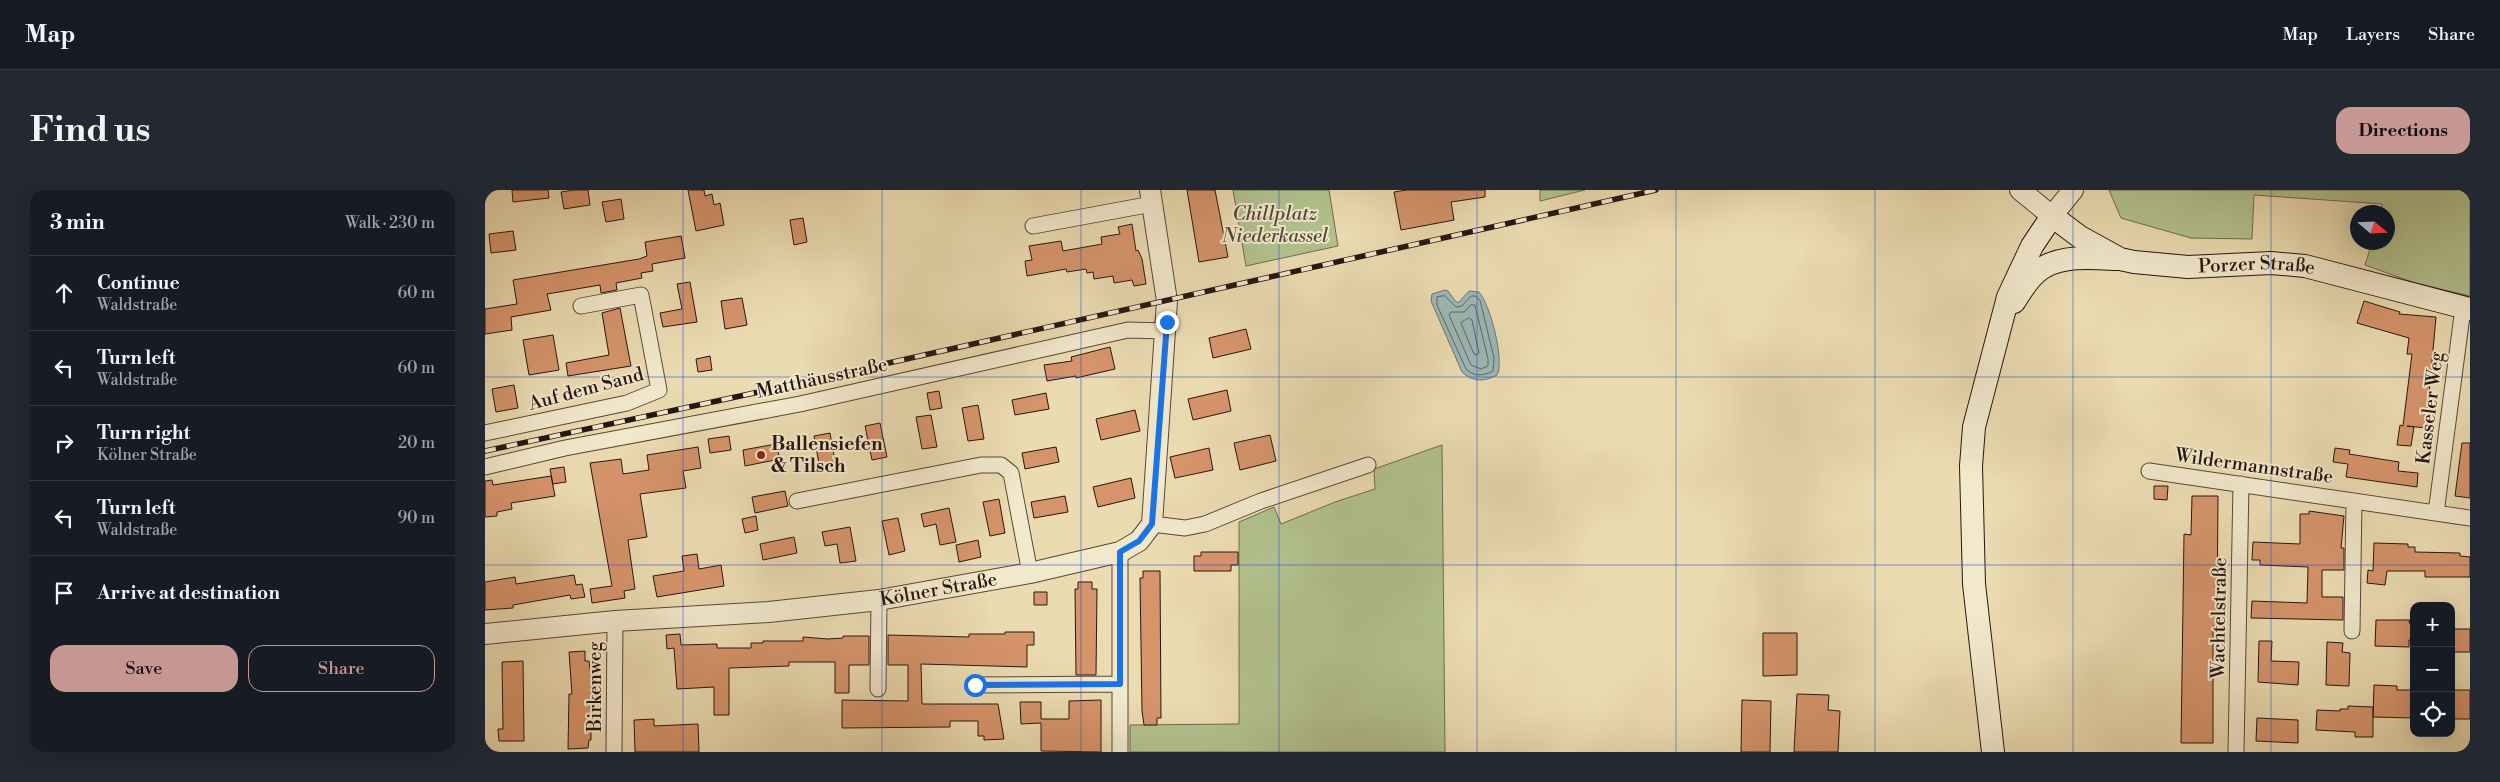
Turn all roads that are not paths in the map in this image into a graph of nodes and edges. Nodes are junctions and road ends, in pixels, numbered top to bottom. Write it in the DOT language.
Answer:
graph roads {
  1 [pos="2020,190"];
  2 [pos="2073,190"];
  3 [pos="1151,197"];
  4 [pos="2052,216"];
  5 [pos="1033,226"];
  6 [pos="2120,258"];
  7 [pos="581,306"];
  8 [pos="2466,309"];
  9 [pos="1999,326"];
  10 [pos="1166,331"];
  11 [pos="485,433"];
  12 [pos="1368,465"];
  13 [pos="485,467"];
  14 [pos="2149,471"];
  15 [pos="2241,484"];
  16 [pos="797,501"];
  17 [pos="2354,501"];
  18 [pos="2436,513"];
  19 [pos="2470,518"];
  20 [pos="1152,524"];
  21 [pos="1120,552"];
  22 [pos="1030,573"];
  23 [pos="879,600"];
  24 [pos="615,621"];
  25 [pos="2352,631"];
  26 [pos="485,634"];
  27 [pos="1120,684"];
  28 [pos="975,685"];
  29 [pos="878,689"];
  30 [pos="615,752"];
  31 [pos="1121,752"];
  32 [pos="1993,752"];
  33 [pos="2236,752"];
  1 -- 4 [label="street"];
  2 -- 4 [label="street"];
  3 -- 5 [label="street"];
  3 -- 10 [label="street"];
  4 -- 6 [label="main road, Porzer Straße"];
  4 -- 9 [label="main road"];
  6 -- 8 [label="main road, Porzer Straße"];
  6 -- 9 [label="main road"];
  7 -- 11 [label="street, Auf dem Sand"];
  8 -- 18 [label="street, Kasseler Weg"];
  9 -- 32 [label="main road"];
  10 -- 13 [label="street, Matthäusstraße"];
  10 -- 20 [label="street"];
  12 -- 20 [label="street"];
  14 -- 15 [label="street, Wildermannstraße"];
  15 -- 17 [label="street, Wildermannstraße"];
  15 -- 33 [label="street, Wachtelstraße"];
  16 -- 22 [label="street"];
  17 -- 18 [label="street, Wildermannstraße"];
  17 -- 25 [label="street, Wildermannstraße"];
  18 -- 19 [label="street, Wildermannstraße"];
  20 -- 21 [label="street, Kölner Straße"];
  21 -- 22 [label="street, Kölner Straße"];
  21 -- 27 [label="street"];
  22 -- 23 [label="street, Kölner Straße"];
  23 -- 24 [label="street, Kölner Straße"];
  23 -- 29 [label="street"];
  24 -- 26 [label="street, Kölner Straße"];
  24 -- 30 [label="street, Birkenweg"];
  27 -- 28 [label="street"];
  27 -- 31 [label="street"];
}
